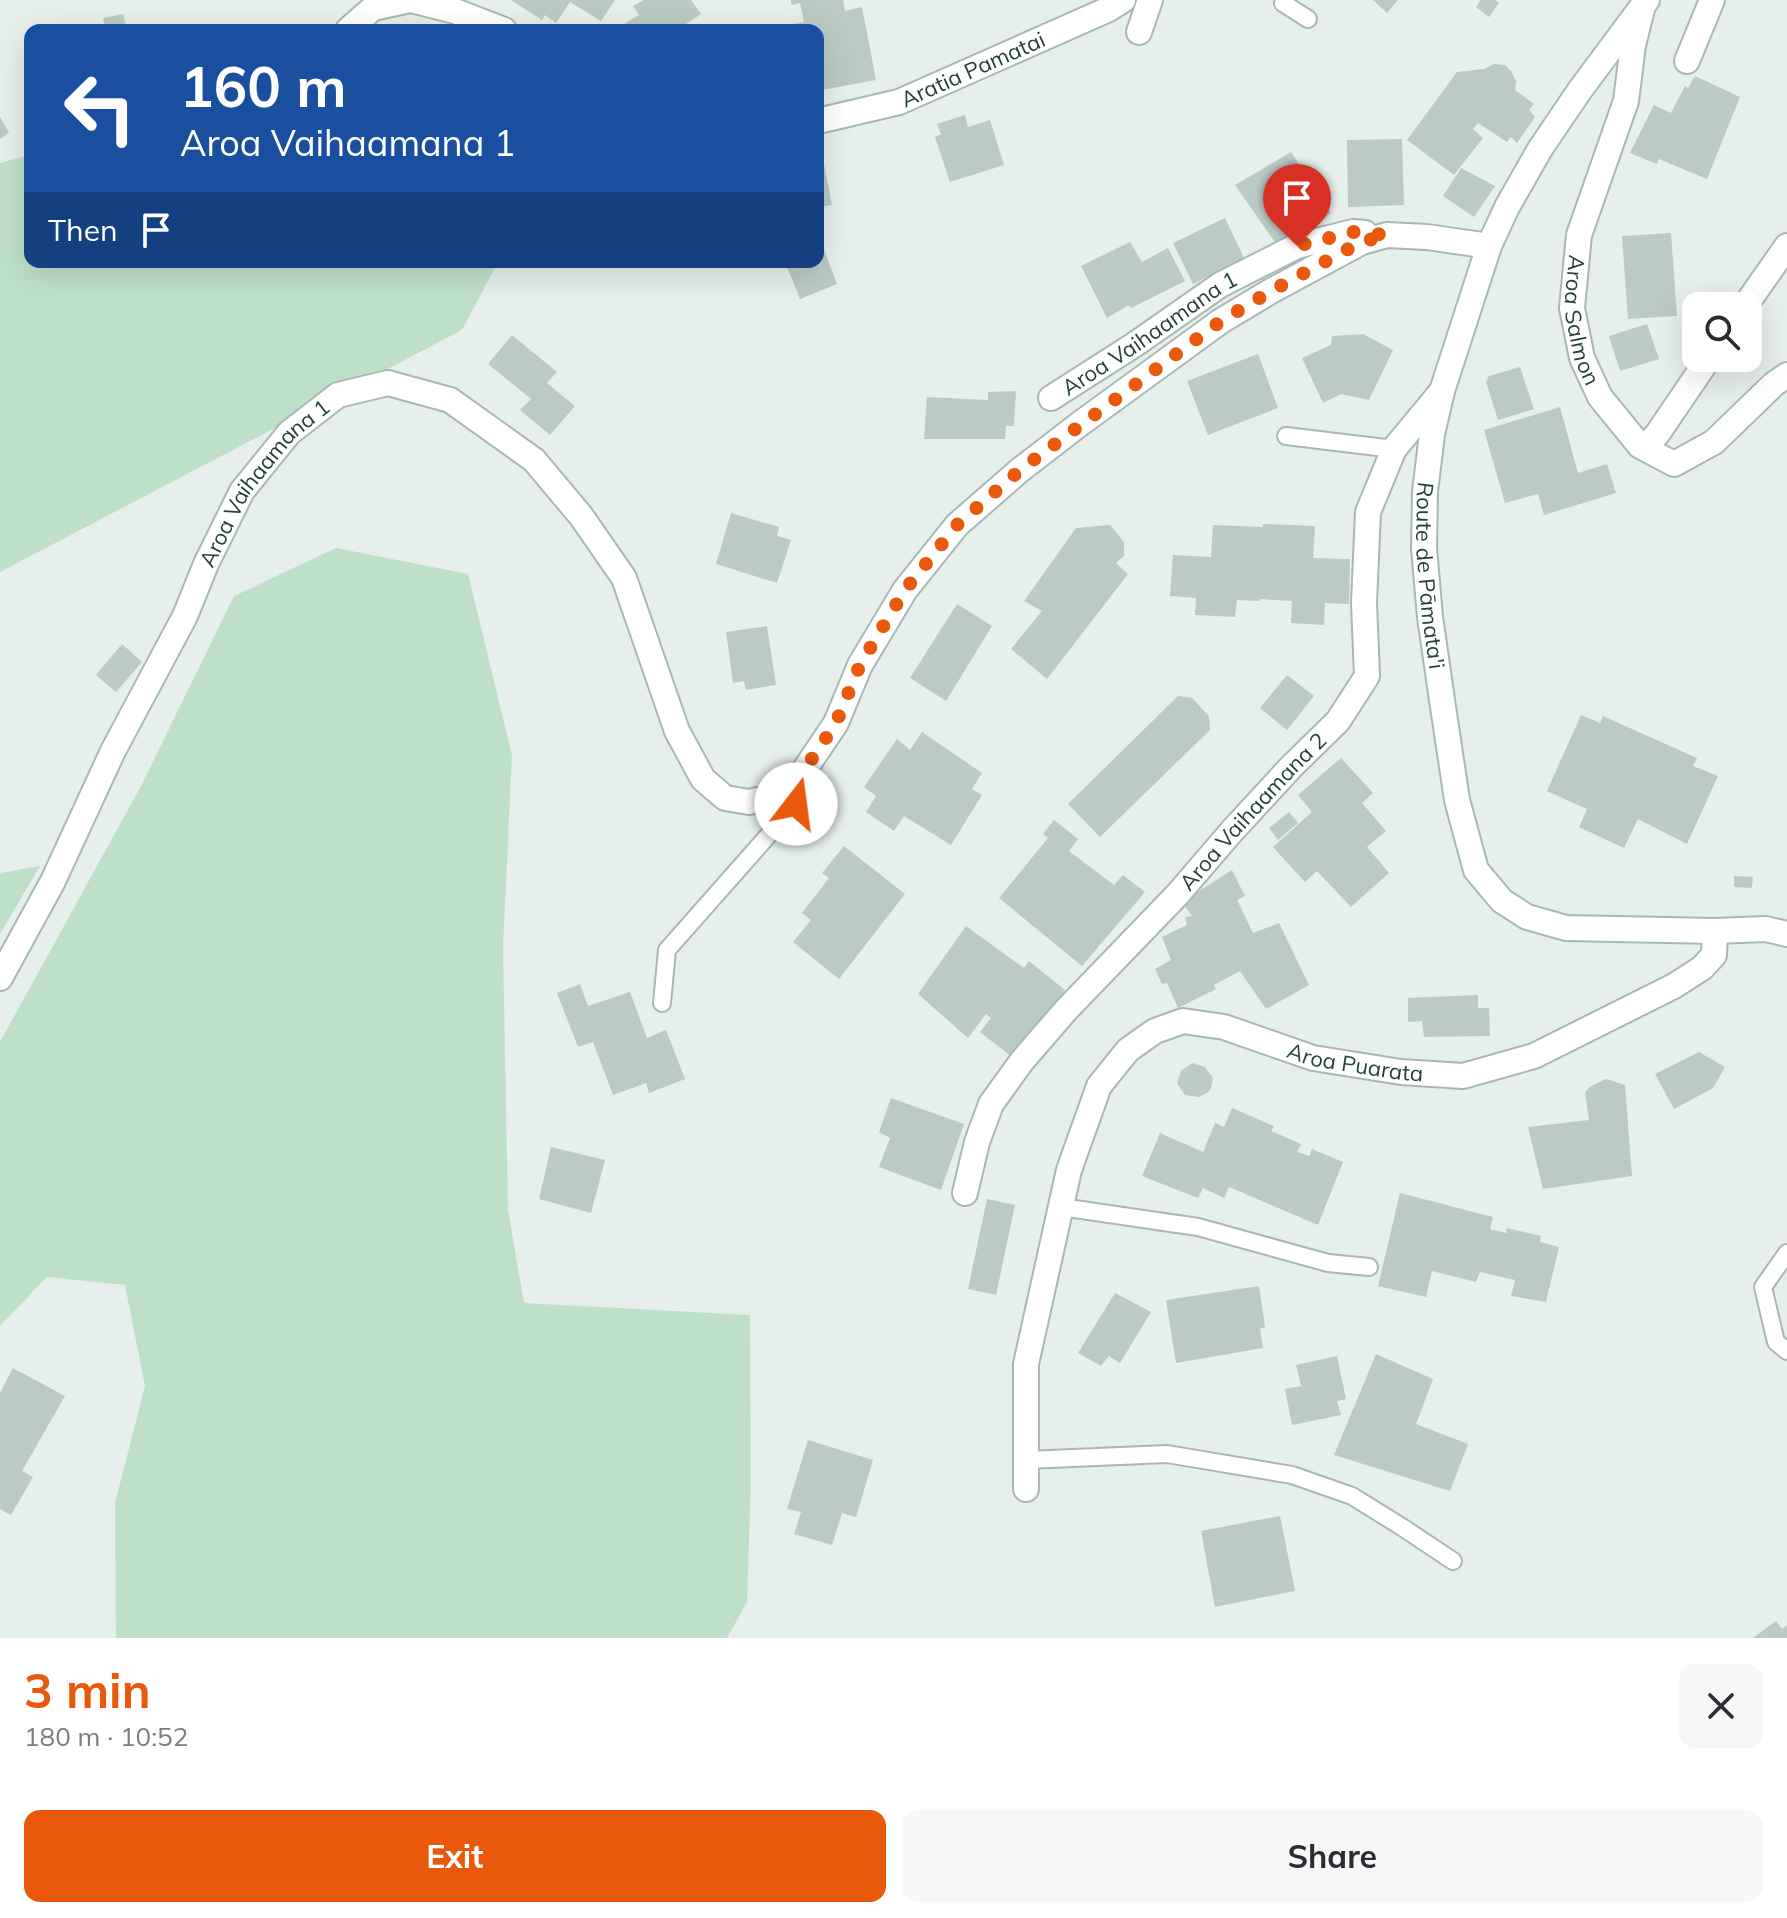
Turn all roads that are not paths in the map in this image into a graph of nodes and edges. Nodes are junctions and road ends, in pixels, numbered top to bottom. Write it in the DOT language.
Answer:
graph roads {
  1 [pos="410,0"];
  2 [pos="1123,0"];
  3 [pos="1150,0"];
  4 [pos="1284,0"];
  5 [pos="1712,0"];
  6 [pos="1645,2"];
  7 [pos="451,5"];
  8 [pos="1308,19"];
  9 [pos="355,24"];
  10 [pos="491,24"];
  11 [pos="1139,32"];
  12 [pos="1687,61"];
  13 [pos="824,120"];
  14 [pos="1387,235"];
  15 [pos="1489,246"];
  16 [pos="1787,246"];
  17 [pos="1755,292"];
  18 [pos="1699,372"];
  19 [pos="1787,375"];
  20 [pos="1442,391"];
  21 [pos="1051,398"];
  22 [pos="1286,436"];
  23 [pos="1645,448"];
  24 [pos="1394,449"];
  25 [pos="795,784"];
  26 [pos="1785,930"];
  27 [pos="1715,931"];
  28 [pos="0,978"];
  29 [pos="662,1003"];
  30 [pos="965,1193"];
  31 [pos="1061,1207"];
  32 [pos="1787,1253"];
  33 [pos="1369,1267"];
  34 [pos="1787,1351"];
  35 [pos="1026,1460"];
  36 [pos="1026,1489"];
  37 [pos="1453,1561"];
  1 -- 7 [label="street"];
  1 -- 9 [label="street"];
  2 -- 13 [label="street, Aratia Pamatai"];
  3 -- 11 [label="street"];
  4 -- 8 [label="lane"];
  5 -- 12 [label="street"];
  6 -- 15 [label="street, Route de Pāmata'i"];
  6 -- 23 [label="street, Aroa Salmon"];
  7 -- 10 [label="street"];
  14 -- 15 [label="street, Aroa Vaihaamana 1"];
  14 -- 21 [label="street, Aroa Vaihaamana 1"];
  14 -- 25 [label="street, Aroa Vaihaamana 1"];
  15 -- 20 [label="street, Route de Pāmata'i"];
  16 -- 17 [label="street"];
  18 -- 23 [label="street"];
  19 -- 23 [label="street, Aroa Salmon"];
  20 -- 24 [label="street, Aroa Vaihaamana 2"];
  20 -- 27 [label="street, Route de Pāmata'i"];
  22 -- 24 [label="lane"];
  24 -- 30 [label="street, Aroa Vaihaamana 2"];
  25 -- 28 [label="street, Aroa Vaihaamana 1"];
  25 -- 29 [label="lane, Aroa Vaihaamana 1"];
  26 -- 27 [label="street, Route de Pāmata'i"];
  27 -- 31 [label="street, Aroa Puarata"];
  31 -- 33 [label="lane"];
  31 -- 35 [label="street, Aroa Puarata"];
  32 -- 34 [label="lane"];
  35 -- 36 [label="street, Aroa Puarata"];
  35 -- 37 [label="lane"];
}
